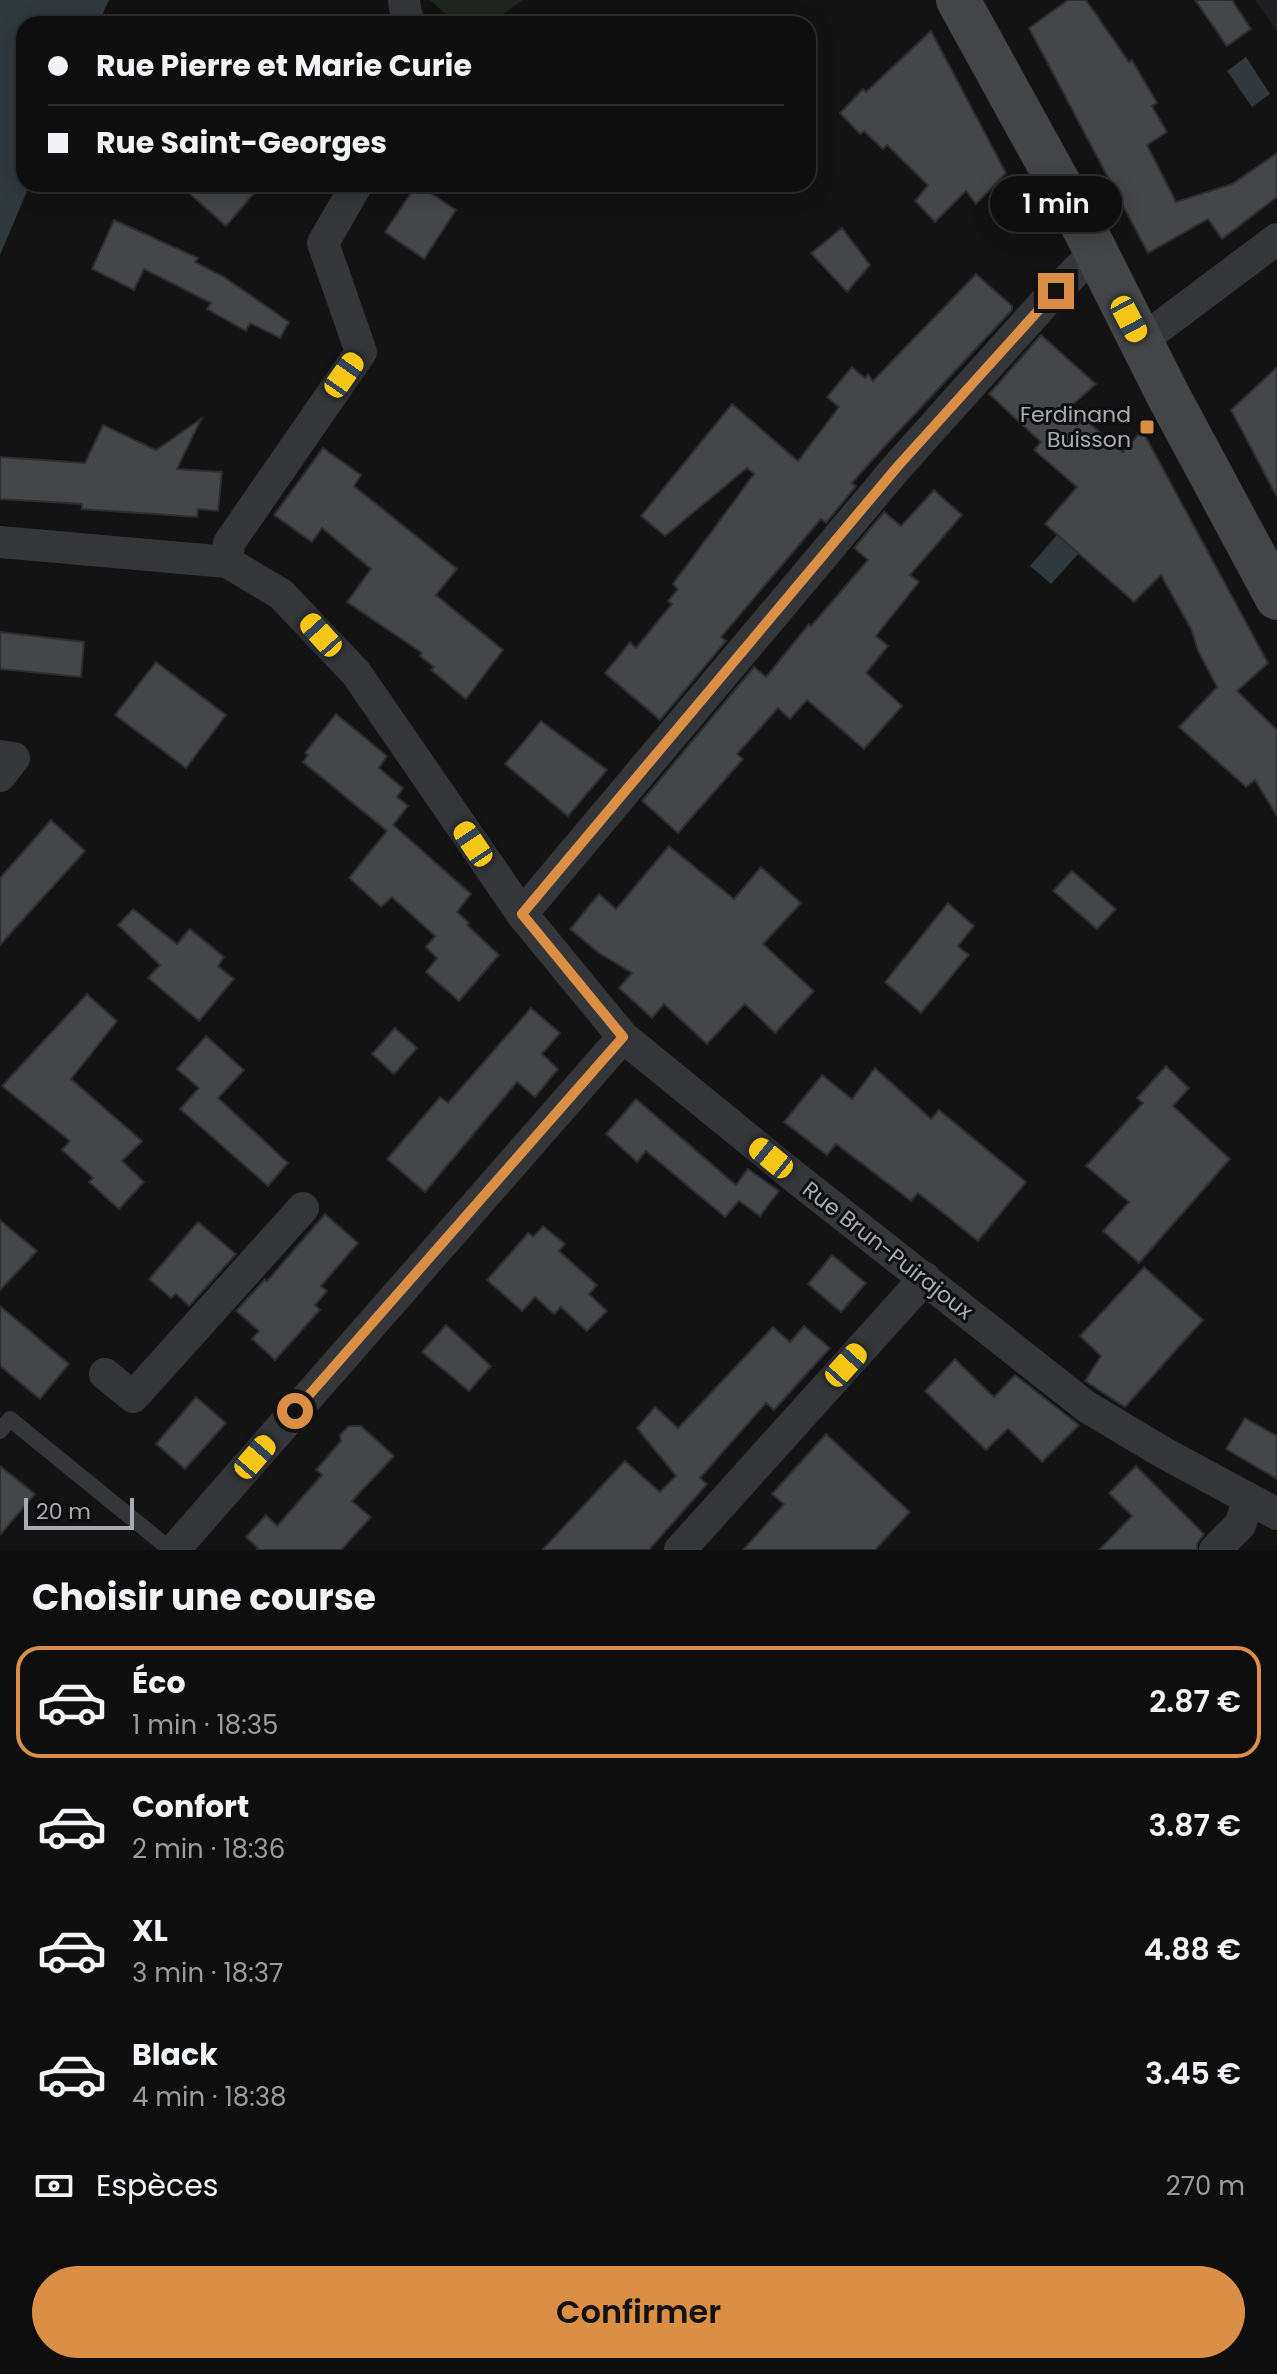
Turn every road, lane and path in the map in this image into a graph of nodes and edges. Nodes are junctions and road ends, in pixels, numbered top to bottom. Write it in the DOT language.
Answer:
graph roads {
  1 [pos="958,0"];
  2 [pos="352,192"];
  3 [pos="1277,239"];
  4 [pos="1094,253"];
  5 [pos="1141,341"];
  6 [pos="0,542"];
  7 [pos="227,562"];
  8 [pos="1277,598"];
  9 [pos="0,756"];
  10 [pos="0,776"];
  11 [pos="522,914"];
  12 [pos="623,1037"];
  13 [pos="303,1208"];
  14 [pos="925,1278"];
  15 [pos="105,1374"];
  16 [pos="3,1420"];
  17 [pos="1263,1506"];
  18 [pos="172,1550"];
  19 [pos="680,1550"];
  20 [pos="1215,1550"];
  1 -- 4 [label="main road"];
  2 -- 7 [label="street"];
  3 -- 5 [label="street"];
  4 -- 5 [label="main road"];
  4 -- 11 [label="street"];
  5 -- 8 [label="main road"];
  6 -- 7 [label="street, Rue Brun-Puirajoux"];
  7 -- 11 [label="street, Rue Brun-Puirajoux"];
  9 -- 10 [label="street"];
  11 -- 12 [label="street, Rue Brun-Puirajoux"];
  12 -- 14 [label="street, Rue Brun-Puirajoux"];
  12 -- 18 [label="street"];
  13 -- 15 [label="street"];
  14 -- 17 [label="street, Rue Brun-Puirajoux"];
  14 -- 19 [label="street"];
  16 -- 18 [label="lane"];
  17 -- 20 [label="street"];
}
